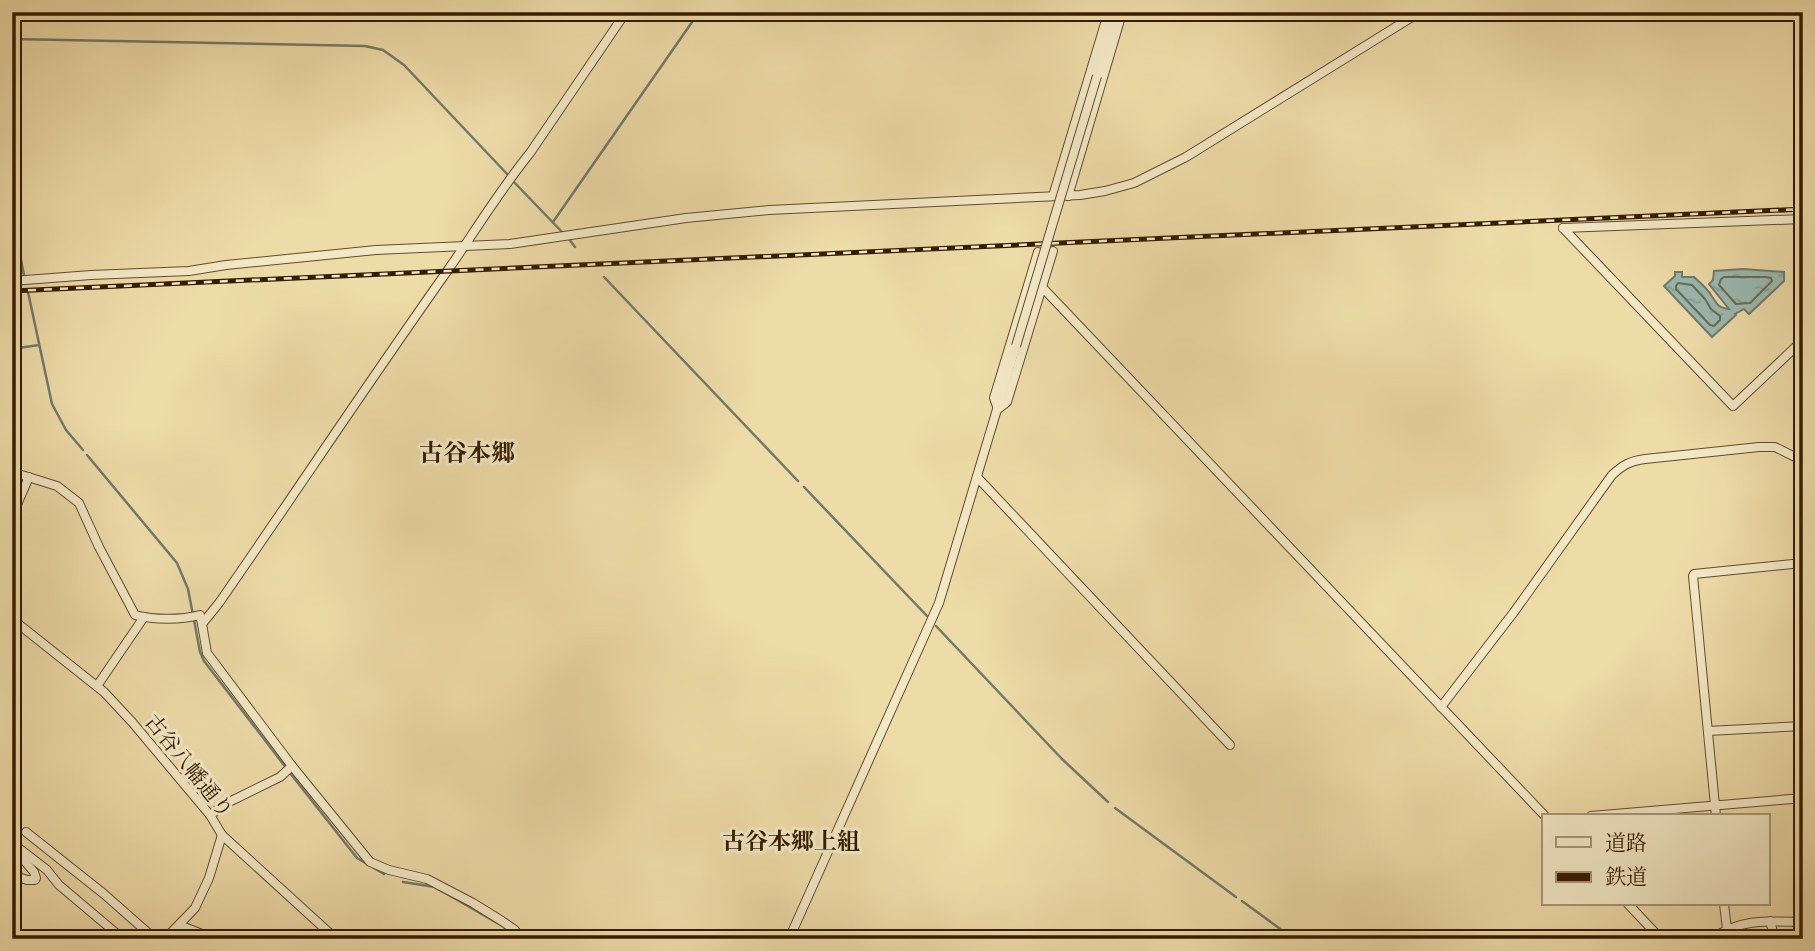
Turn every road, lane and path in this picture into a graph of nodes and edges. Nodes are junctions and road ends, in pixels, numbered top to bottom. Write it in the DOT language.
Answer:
graph roads {
  1 [pos="626,12"];
  2 [pos="1115,12"];
  3 [pos="1420,12"];
  4 [pos="1054,196"];
  5 [pos="1068,196"];
  6 [pos="1803,219"];
  7 [pos="464,246"];
  8 [pos="1053,251"];
  9 [pos="1038,252"];
  10 [pos="12,281"];
  11 [pos="1042,287"];
  12 [pos="1803,340"];
  13 [pos="998,409"];
  14 [pos="1803,461"];
  15 [pos="12,472"];
  16 [pos="29,477"];
  17 [pos="977,477"];
  18 [pos="1803,491"];
  19 [pos="12,516"];
  20 [pos="1802,563"];
  21 [pos="1802,607"];
  22 [pos="144,617"];
  23 [pos="12,619"];
  24 [pos="202,624"];
  25 [pos="1803,661"];
  26 [pos="97,686"];
  27 [pos="1441,708"];
  28 [pos="1803,726"];
  29 [pos="1708,731"];
  30 [pos="1230,745"];
  31 [pos="292,766"];
  32 [pos="1803,798"];
  33 [pos="1715,805"];
  34 [pos="1543,814"];
  35 [pos="1614,814"];
  36 [pos="1716,814"];
  37 [pos="210,815"];
  38 [pos="26,832"];
  39 [pos="222,835"];
  40 [pos="12,844"];
  41 [pos="12,875"];
  42 [pos="1630,906"];
  43 [pos="1724,906"];
  44 [pos="1770,921"];
  45 [pos="1803,922"];
  46 [pos="179,925"];
  47 [pos="1727,929"];
  48 [pos="122,939"];
  49 [pos="155,939"];
  50 [pos="165,939"];
  51 [pos="222,939"];
  52 [pos="336,939"];
  53 [pos="519,939"];
  54 [pos="789,939"];
  55 [pos="1661,939"];
  56 [pos="1712,939"];
  57 [pos="1775,939"];
  1 -- 7 [label="street"];
  2 -- 4 [label="street"];
  2 -- 5 [label="street"];
  2 -- 13 [label="street, bridge"];
  3 -- 5 [label="street"];
  4 -- 5 [label="street"];
  4 -- 7 [label="street"];
  6 -- 12 [label="street"];
  7 -- 10 [label="street"];
  7 -- 24 [label="street"];
  8 -- 11 [label="street"];
  9 -- 13 [label="street"];
  11 -- 13 [label="street"];
  11 -- 27 [label="street"];
  13 -- 17 [label="street"];
  14 -- 27 [label="street"];
  15 -- 16 [label="street"];
  16 -- 19 [label="street"];
  16 -- 22 [label="street"];
  17 -- 30 [label="street"];
  17 -- 54 [label="street"];
  18 -- 20 [label="street"];
  20 -- 21 [label="street"];
  20 -- 29 [label="street"];
  21 -- 25 [label="street"];
  22 -- 24 [label="street"];
  22 -- 26 [label="street"];
  23 -- 26 [label="street, 古谷八幡通り"];
  24 -- 31 [label="street"];
  26 -- 37 [label="street, 古谷八幡通り"];
  27 -- 34 [label="street"];
  28 -- 29 [label="street"];
  29 -- 33 [label="street"];
  31 -- 37 [label="street"];
  31 -- 53 [label="street"];
  32 -- 33 [label="street"];
  33 -- 35 [label="street"];
  33 -- 36 [label="street"];
  37 -- 39 [label="street, 古谷八幡通り"];
  38 -- 49 [label="street"];
  39 -- 46 [label="street"];
  39 -- 52 [label="street, 古谷八幡通り"];
  40 -- 41 [label="street"];
  40 -- 48 [label="street"];
  42 -- 55 [label="street"];
  43 -- 47 [label="street"];
  44 -- 45 [label="street"];
  44 -- 47 [label="street"];
  44 -- 57 [label="street"];
  46 -- 50 [label="street"];
  46 -- 51 [label="street"];
  47 -- 56 [label="street"];
}
